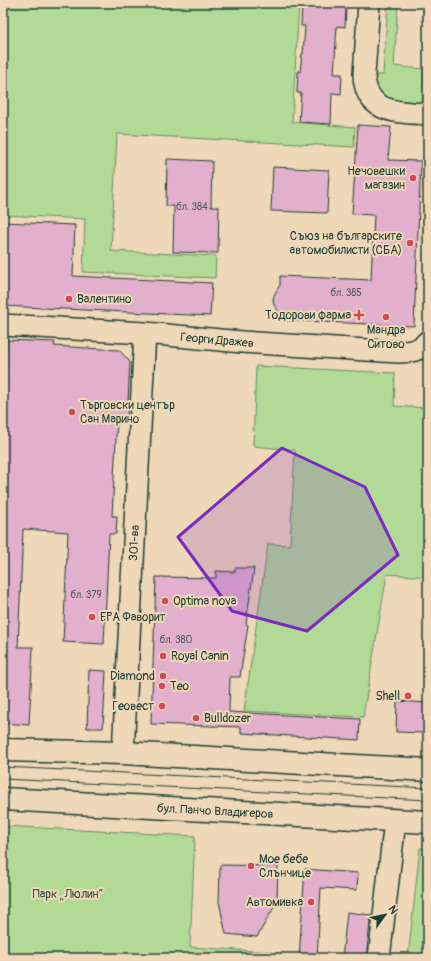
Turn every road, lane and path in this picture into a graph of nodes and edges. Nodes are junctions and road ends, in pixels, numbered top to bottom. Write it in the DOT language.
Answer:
graph roads {
  1 [pos="369,3"];
  2 [pos="428,114"];
  3 [pos="3,325"];
  4 [pos="145,333"];
  5 [pos="428,341"];
  6 [pos="3,750"];
  7 [pos="123,753"];
  8 [pos="428,770"];
  9 [pos="3,799"];
  10 [pos="395,821"];
  11 [pos="428,822"];
  12 [pos="379,958"];
  1 -- 2 [label="street"];
  3 -- 4 [label="street, Георги Дражев"];
  4 -- 5 [label="street, Георги Дражев"];
  4 -- 7 [label="street, 301-ва"];
  6 -- 7 [label="main road"];
  7 -- 8 [label="main road"];
  9 -- 10 [label="main road, бул. Панчо Владигеров"];
  10 -- 11 [label="main road, бул. Панчо Владигеров"];
  10 -- 12 [label="street"];
}
